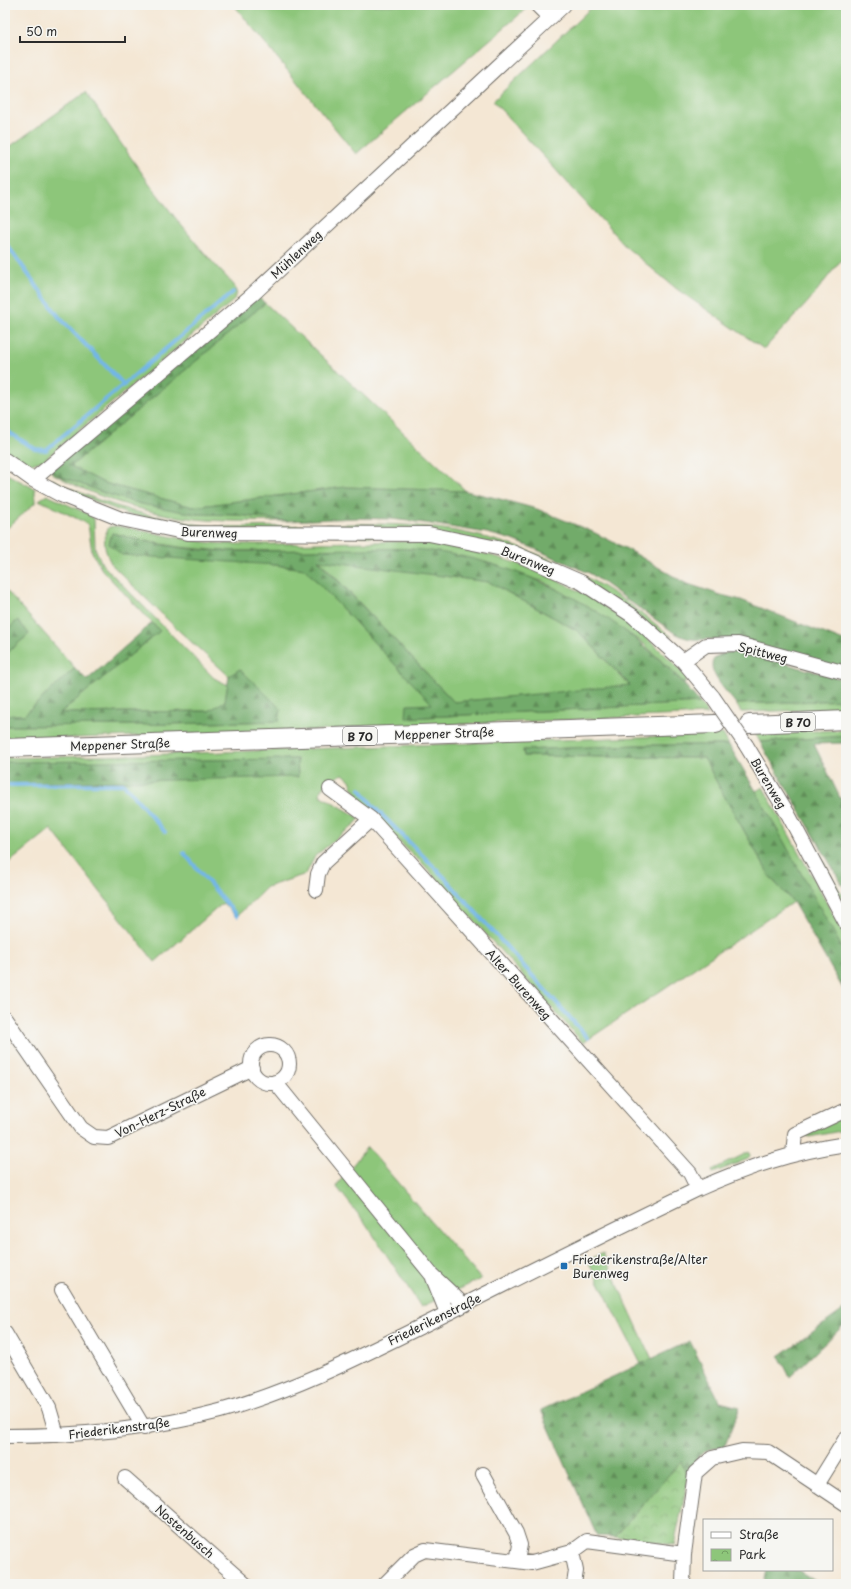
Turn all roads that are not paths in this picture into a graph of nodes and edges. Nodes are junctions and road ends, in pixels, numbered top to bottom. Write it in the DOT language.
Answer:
graph roads {
  1 [pos="537,5"];
  2 [pos="564,5"];
  3 [pos="550,18"];
  4 [pos="5,460"];
  5 [pos="33,480"];
  6 [pos="684,661"];
  7 [pos="846,674"];
  8 [pos="846,720"];
  9 [pos="716,724"];
  10 [pos="749,724"];
  11 [pos="5,748"];
  12 [pos="330,790"];
  13 [pos="371,819"];
  14 [pos="316,890"];
  15 [pos="846,923"];
  16 [pos="5,1018"];
  17 [pos="252,1068"];
  18 [pos="276,1082"];
  19 [pos="846,1110"];
  20 [pos="846,1144"];
  21 [pos="793,1154"];
  22 [pos="698,1189"];
  23 [pos="431,1274"];
  24 [pos="62,1290"];
  25 [pos="464,1305"];
  26 [pos="447,1313"];
  27 [pos="5,1333"];
  28 [pos="144,1428"];
  29 [pos="57,1435"];
  30 [pos="5,1436"];
  31 [pos="846,1438"];
  32 [pos="483,1474"];
  33 [pos="125,1478"];
  34 [pos="817,1485"];
  35 [pos="846,1504"];
  36 [pos="572,1552"];
  37 [pos="684,1554"];
  38 [pos="516,1561"];
  39 [pos="245,1584"];
  40 [pos="386,1584"];
  41 [pos="574,1584"];
  42 [pos="683,1584"];
  1 -- 3 [label="street"];
  2 -- 3 [label="street, Mühlenweg"];
  3 -- 5 [label="street, Mühlenweg"];
  4 -- 5 [label="street, Burenweg"];
  5 -- 6 [label="street, Burenweg"];
  6 -- 7 [label="street, Spittweg"];
  6 -- 15 [label="street, Burenweg, bridge"];
  8 -- 10 [label="main road, B 70"];
  9 -- 11 [label="main road, Meppener Straße / B 70"];
  12 -- 13 [label="street, Alter Burenweg"];
  13 -- 14 [label="street"];
  13 -- 22 [label="street, Alter Burenweg"];
  16 -- 17 [label="street, Von-Herz-Straße"];
  17 -- 18 [label="street"];
  17 -- 18 [label="street"];
  18 -- 23 [label="street"];
  19 -- 21 [label="street"];
  20 -- 21 [label="street, Friederikenstraße"];
  21 -- 22 [label="street, Friederikenstraße"];
  22 -- 25 [label="street, Friederikenstraße"];
  23 -- 25 [label="street"];
  23 -- 26 [label="street"];
  24 -- 28 [label="street"];
  25 -- 26 [label="street, Friederikenstraße"];
  26 -- 28 [label="street, Friederikenstraße"];
  27 -- 29 [label="street"];
  28 -- 29 [label="street, Friederikenstraße"];
  29 -- 30 [label="street, Friederikenstraße"];
  31 -- 34 [label="street"];
  32 -- 38 [label="street"];
  33 -- 39 [label="street, Nostenbusch"];
  34 -- 35 [label="street"];
  34 -- 37 [label="street"];
  36 -- 37 [label="street"];
  36 -- 38 [label="street"];
  36 -- 41 [label="street"];
  37 -- 42 [label="street"];
  38 -- 40 [label="street"];
}
